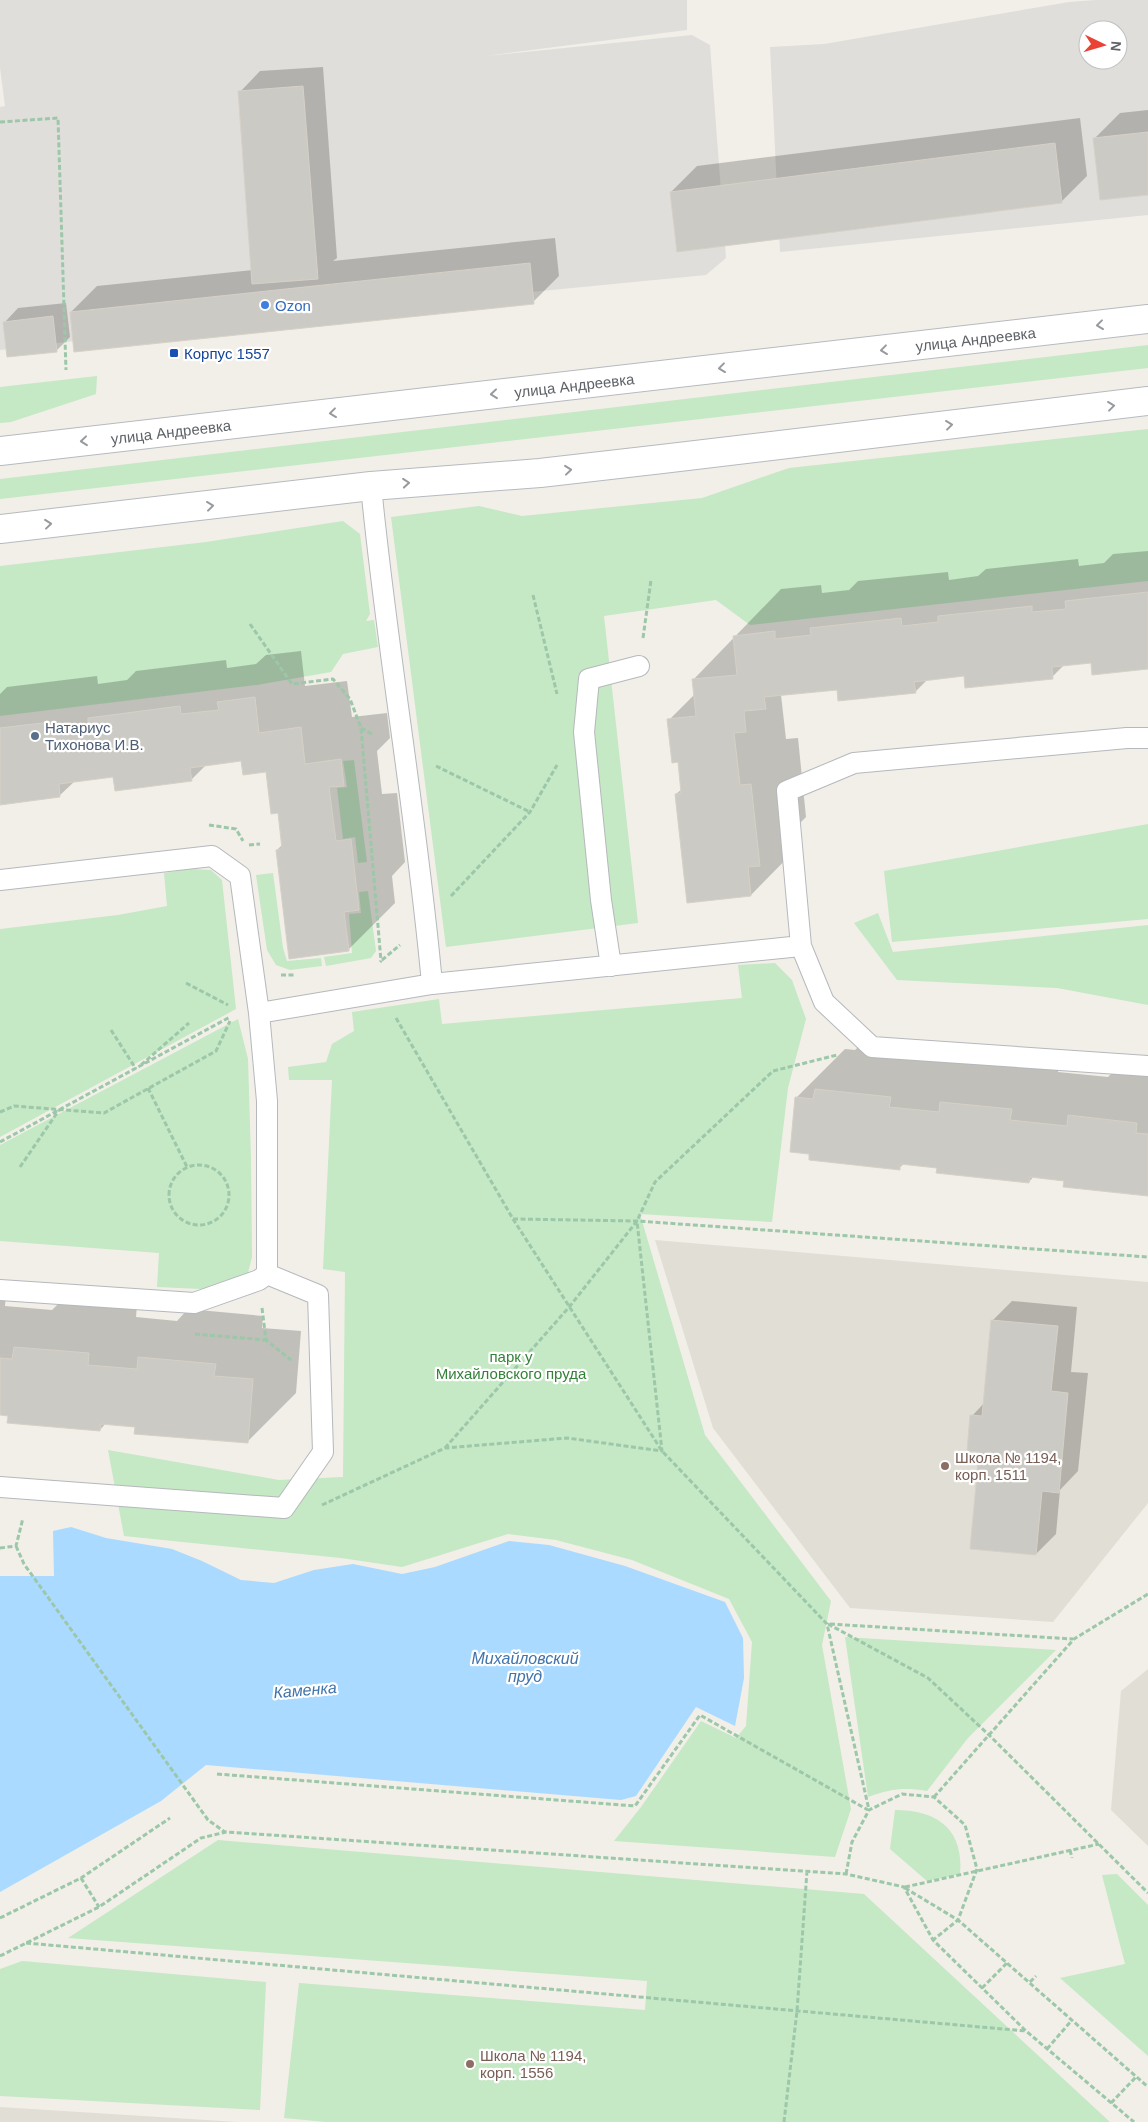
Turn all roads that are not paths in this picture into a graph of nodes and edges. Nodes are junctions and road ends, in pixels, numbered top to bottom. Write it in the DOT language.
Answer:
graph roads {
  1 [pos="1148,319"];
  2 [pos="1148,401"];
  3 [pos="0,451"];
  4 [pos="370,486"];
  5 [pos="0,529"];
  6 [pos="639,666"];
  7 [pos="1148,738"];
  8 [pos="0,880"];
  9 [pos="801,946"];
  10 [pos="611,966"];
  11 [pos="432,984"];
  12 [pos="259,1013"];
  13 [pos="1148,1066"];
  14 [pos="267,1274"];
  15 [pos="0,1290"];
  16 [pos="0,1487"];
  1 -- 3 [label="main road, улица Андреевка, one-way"];
  4 -- 2 [label="main road, one-way"];
  5 -- 4 [label="main road, one-way"];
  4 -- 11 [label="lane"];
  6 -- 10 [label="lane"];
  7 -- 9 [label="lane"];
  8 -- 12 [label="lane"];
  9 -- 10 [label="lane"];
  9 -- 13 [label="lane"];
  10 -- 11 [label="lane"];
  11 -- 12 [label="lane"];
  12 -- 14 [label="lane"];
  14 -- 15 [label="lane"];
  14 -- 16 [label="lane"];
}
